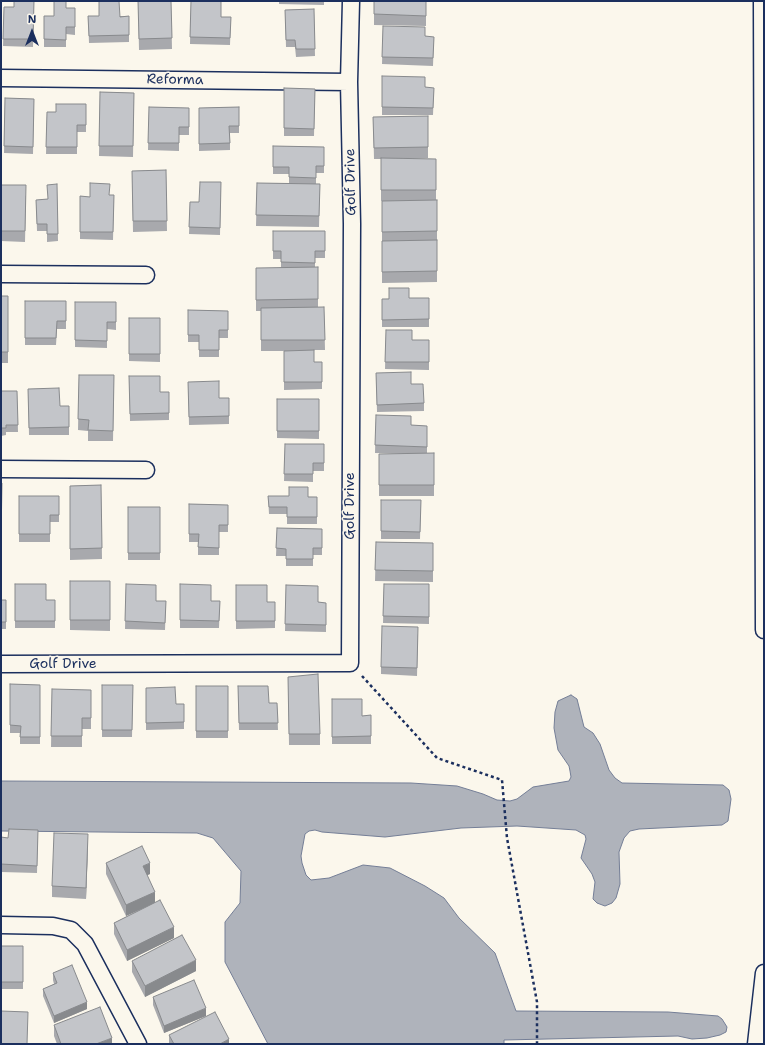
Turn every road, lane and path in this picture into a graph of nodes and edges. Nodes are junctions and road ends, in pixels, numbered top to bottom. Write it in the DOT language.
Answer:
graph roads {
  1 [pos="351,1"];
  2 [pos="762,1"];
  3 [pos="1,78"];
  4 [pos="349,82"];
  5 [pos="1,274"];
  6 [pos="146,276"];
  7 [pos="1,469"];
  8 [pos="146,470"];
  9 [pos="764,630"];
  10 [pos="350,663"];
  11 [pos="1,664"];
  12 [pos="1,925"];
  13 [pos="764,973"];
  14 [pos="138,1044"];
  15 [pos="538,1044"];
  16 [pos="756,1044"];
  1 -- 4 [label="street, Golf Drive"];
  2 -- 9 [label="street"];
  3 -- 4 [label="street, Reforma"];
  4 -- 10 [label="street, Golf Drive"];
  5 -- 6 [label="street"];
  7 -- 8 [label="street"];
  10 -- 11 [label="street, Golf Drive"];
  10 -- 15 [label="path"];
  12 -- 14 [label="street"];
  13 -- 16 [label="street"];
}
